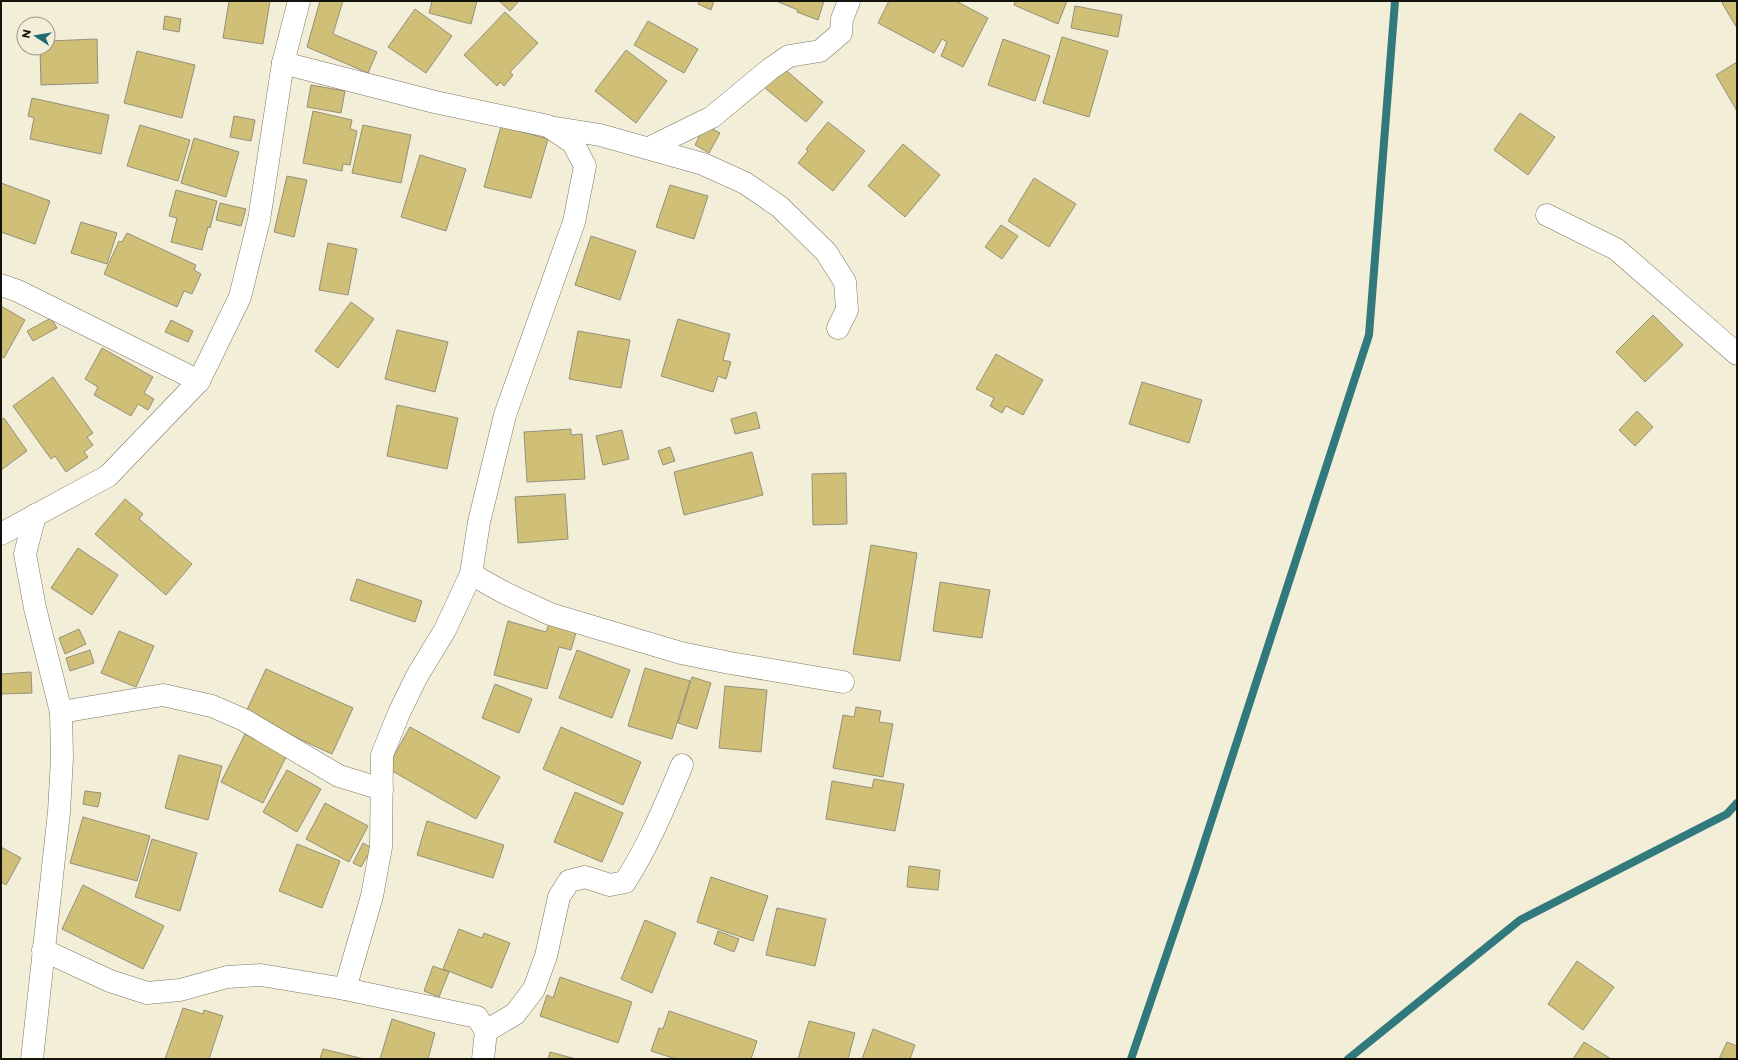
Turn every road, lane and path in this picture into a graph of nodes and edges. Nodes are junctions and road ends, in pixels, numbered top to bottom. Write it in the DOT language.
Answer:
graph roads {
  1 [pos="299,1"];
  2 [pos="849,1"];
  3 [pos="283,63"];
  4 [pos="548,126"];
  5 [pos="649,148"];
  6 [pos="1547,215"];
  7 [pos="1,285"];
  8 [pos="838,328"];
  9 [pos="1737,354"];
  10 [pos="199,381"];
  11 [pos="35,515"];
  12 [pos="1,534"];
  13 [pos="471,574"];
  14 [pos="843,682"];
  15 [pos="61,712"];
  16 [pos="682,765"];
  17 [pos="382,789"];
  18 [pos="43,950"];
  19 [pos="345,989"];
  20 [pos="486,1031"];
  21 [pos="32,1059"];
  22 [pos="483,1059"];
  1 -- 3 [label="street"];
  2 -- 5 [label="street"];
  3 -- 4 [label="street"];
  3 -- 10 [label="street"];
  4 -- 5 [label="street"];
  4 -- 13 [label="street"];
  5 -- 8 [label="street"];
  6 -- 9 [label="street"];
  7 -- 10 [label="street"];
  10 -- 11 [label="street"];
  11 -- 12 [label="street"];
  11 -- 15 [label="street"];
  13 -- 14 [label="street"];
  13 -- 17 [label="street"];
  15 -- 17 [label="street"];
  15 -- 18 [label="street"];
  16 -- 20 [label="street"];
  17 -- 19 [label="street"];
  18 -- 19 [label="street"];
  18 -- 21 [label="street"];
  19 -- 20 [label="street"];
  20 -- 22 [label="street"];
}
